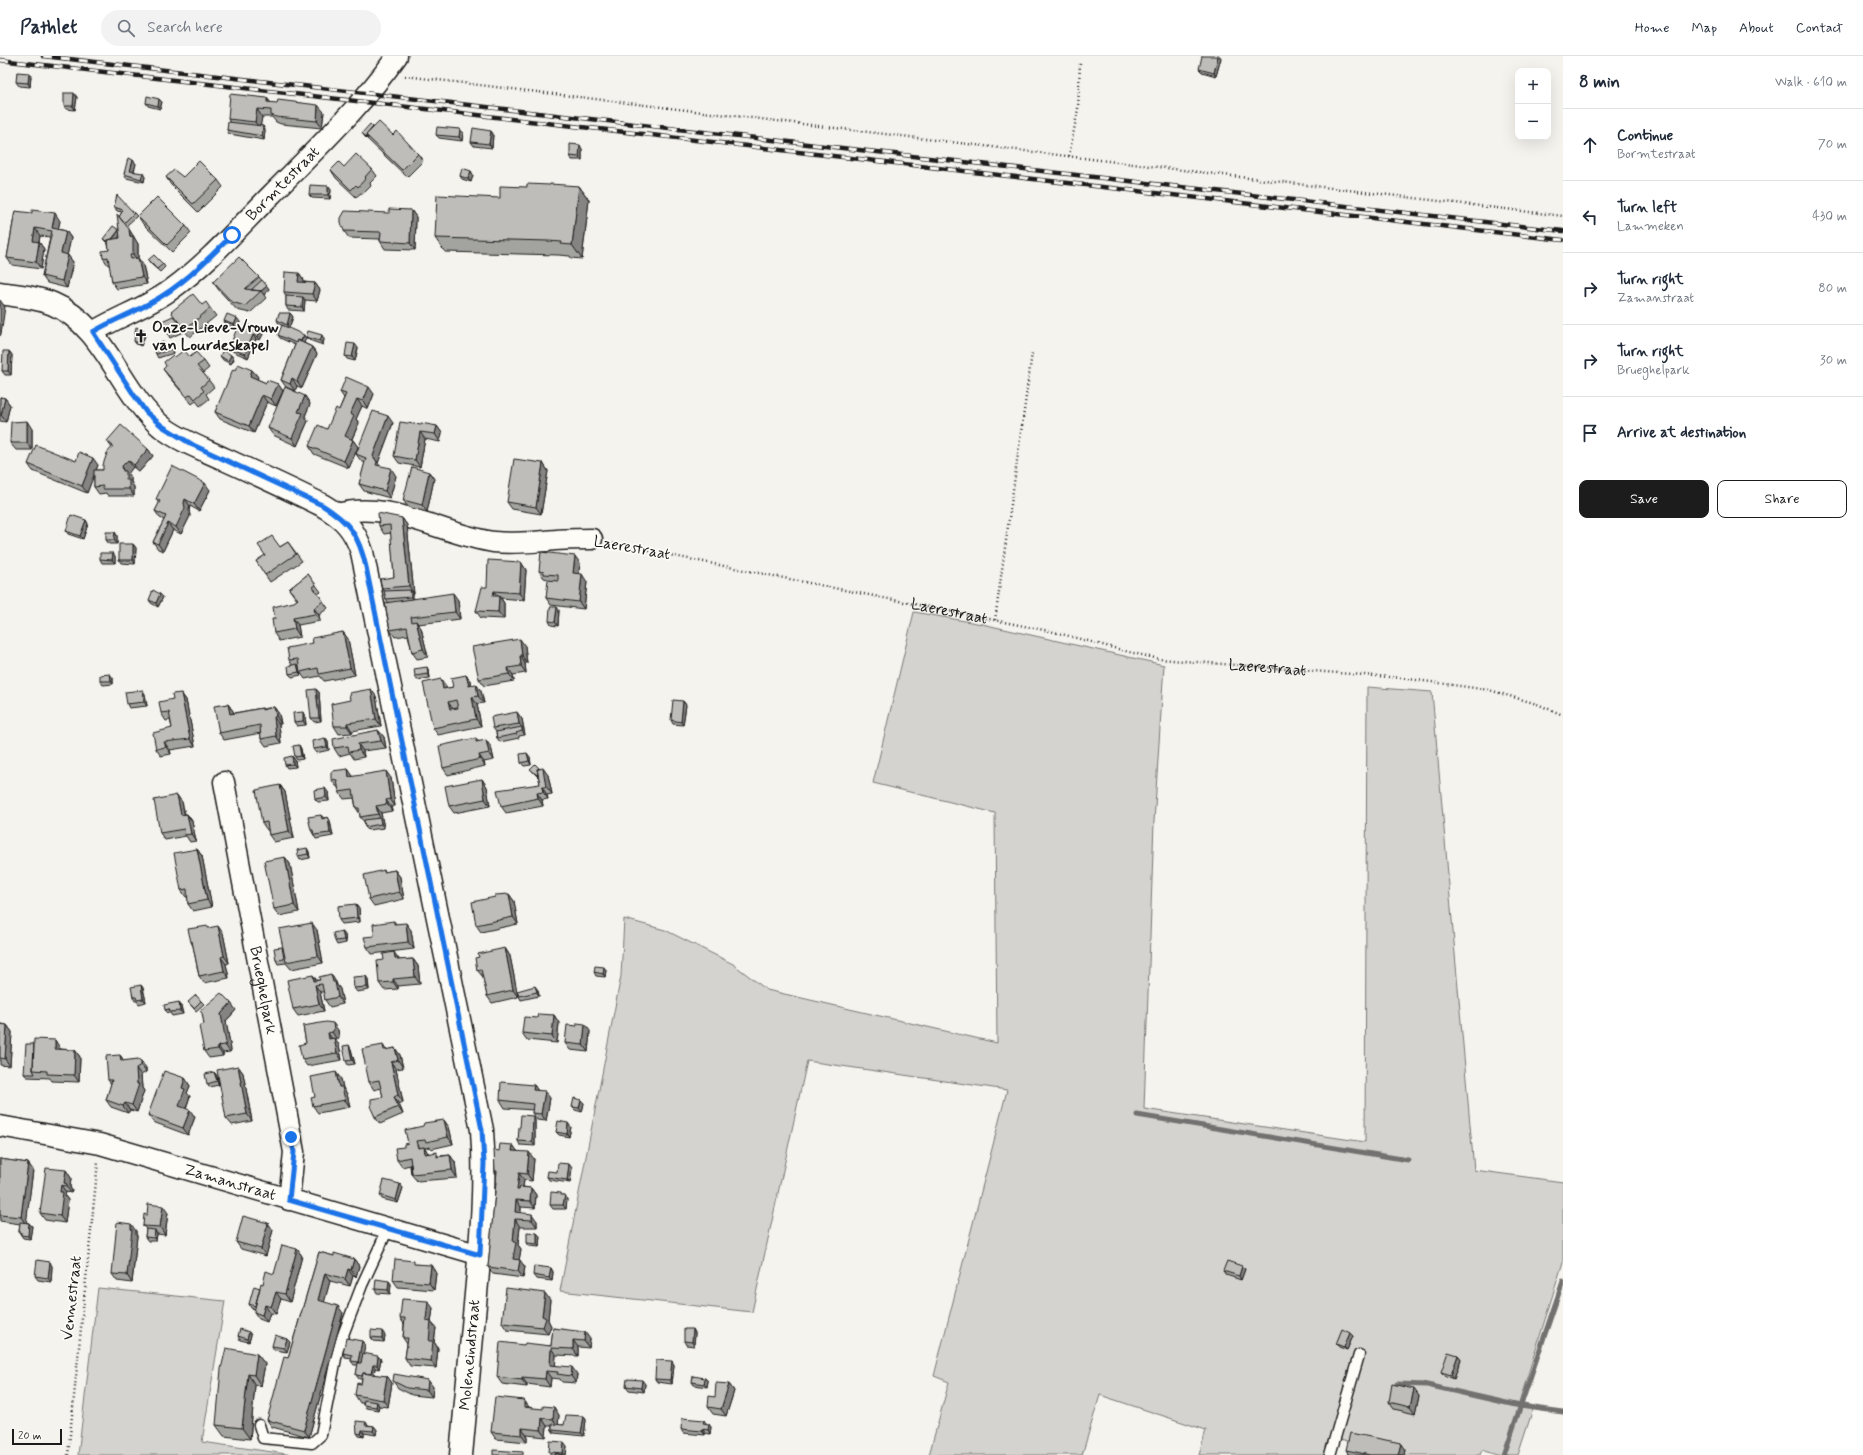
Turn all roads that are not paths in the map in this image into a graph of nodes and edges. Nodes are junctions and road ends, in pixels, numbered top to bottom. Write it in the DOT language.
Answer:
graph roads {
  1 [pos="397,56"];
  2 [pos="0,293"];
  3 [pos="93,332"];
  4 [pos="337,514"];
  5 [pos="592,539"];
  6 [pos="224,782"];
  7 [pos="0,1126"];
  8 [pos="289,1200"];
  9 [pos="388,1229"];
  10 [pos="480,1255"];
  11 [pos="1359,1355"];
  12 [pos="259,1425"];
  13 [pos="461,1455"];
  14 [pos="1330,1455"];
  1 -- 3 [label="street, Bormtestraat"];
  2 -- 3 [label="street, Moleneindstraat"];
  3 -- 4 [label="street, Moleneindstraat"];
  4 -- 5 [label="street, Laerestraat"];
  4 -- 10 [label="street, Moleneindstraat"];
  6 -- 8 [label="street, Brueghelpark"];
  7 -- 8 [label="street, Zamanstraat"];
  8 -- 9 [label="street, Zamanstraat"];
  9 -- 10 [label="street, Zamanstraat"];
  9 -- 12 [label="lane"];
  10 -- 13 [label="street, Moleneindstraat"];
  11 -- 14 [label="lane"];
}
